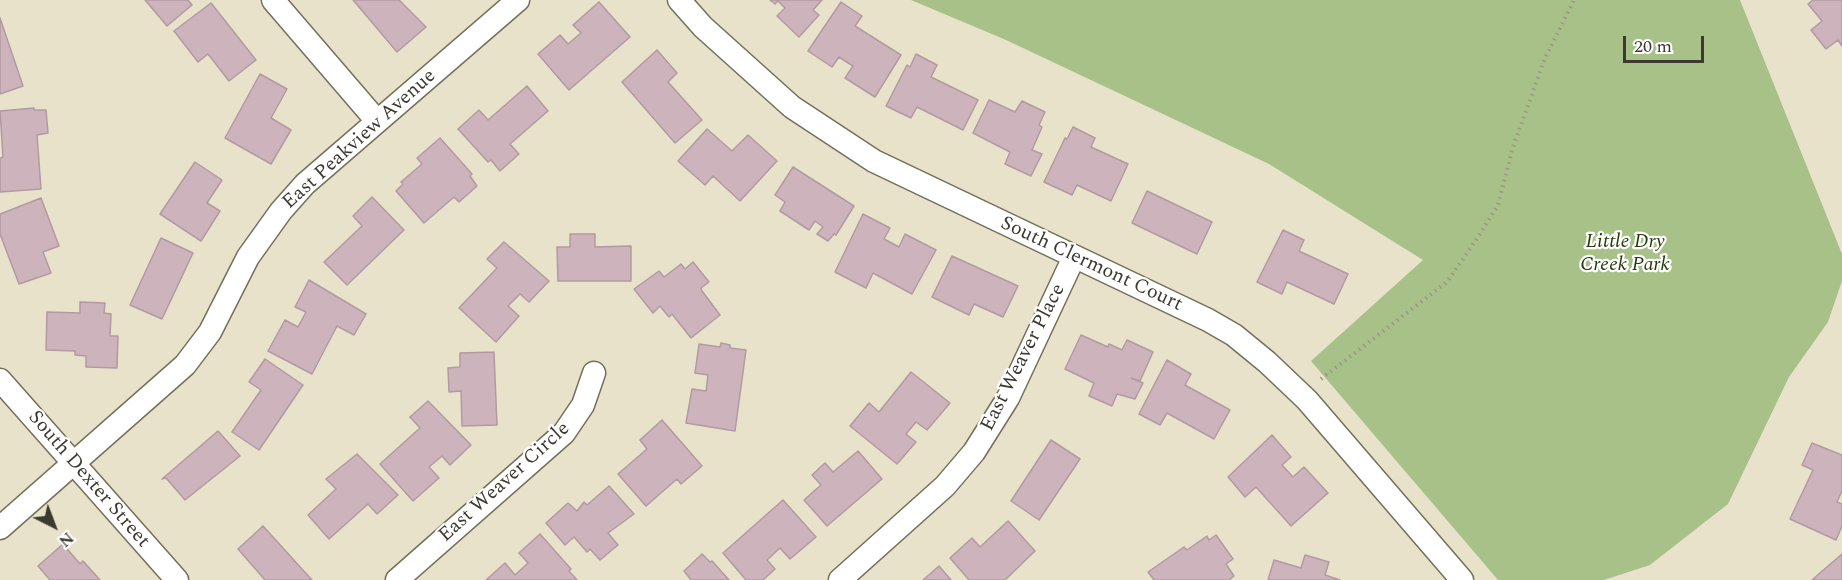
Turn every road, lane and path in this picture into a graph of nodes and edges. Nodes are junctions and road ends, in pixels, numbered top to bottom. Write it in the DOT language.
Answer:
graph roads {
  1 [pos="273,0"];
  2 [pos="518,0"];
  3 [pos="679,0"];
  4 [pos="1574,0"];
  5 [pos="377,121"];
  6 [pos="1074,257"];
  7 [pos="594,373"];
  8 [pos="0,380"];
  9 [pos="1301,395"];
  10 [pos="74,464"];
  11 [pos="0,528"];
  12 [pos="177,580"];
  13 [pos="397,580"];
  14 [pos="840,580"];
  15 [pos="1462,580"];
  1 -- 5 [label="street"];
  2 -- 5 [label="street, East Peakview Avenue"];
  3 -- 6 [label="street, South Clermont Court"];
  4 -- 9 [label="path"];
  5 -- 10 [label="street, East Peakview Avenue"];
  6 -- 9 [label="street, South Clermont Court"];
  6 -- 14 [label="street, East Weaver Place"];
  7 -- 13 [label="street, East Weaver Circle"];
  8 -- 10 [label="street, South Dexter Street"];
  9 -- 15 [label="street, South Clermont Court"];
  10 -- 11 [label="street, East Peakview Avenue"];
  10 -- 12 [label="street, South Dexter Street"];
}
